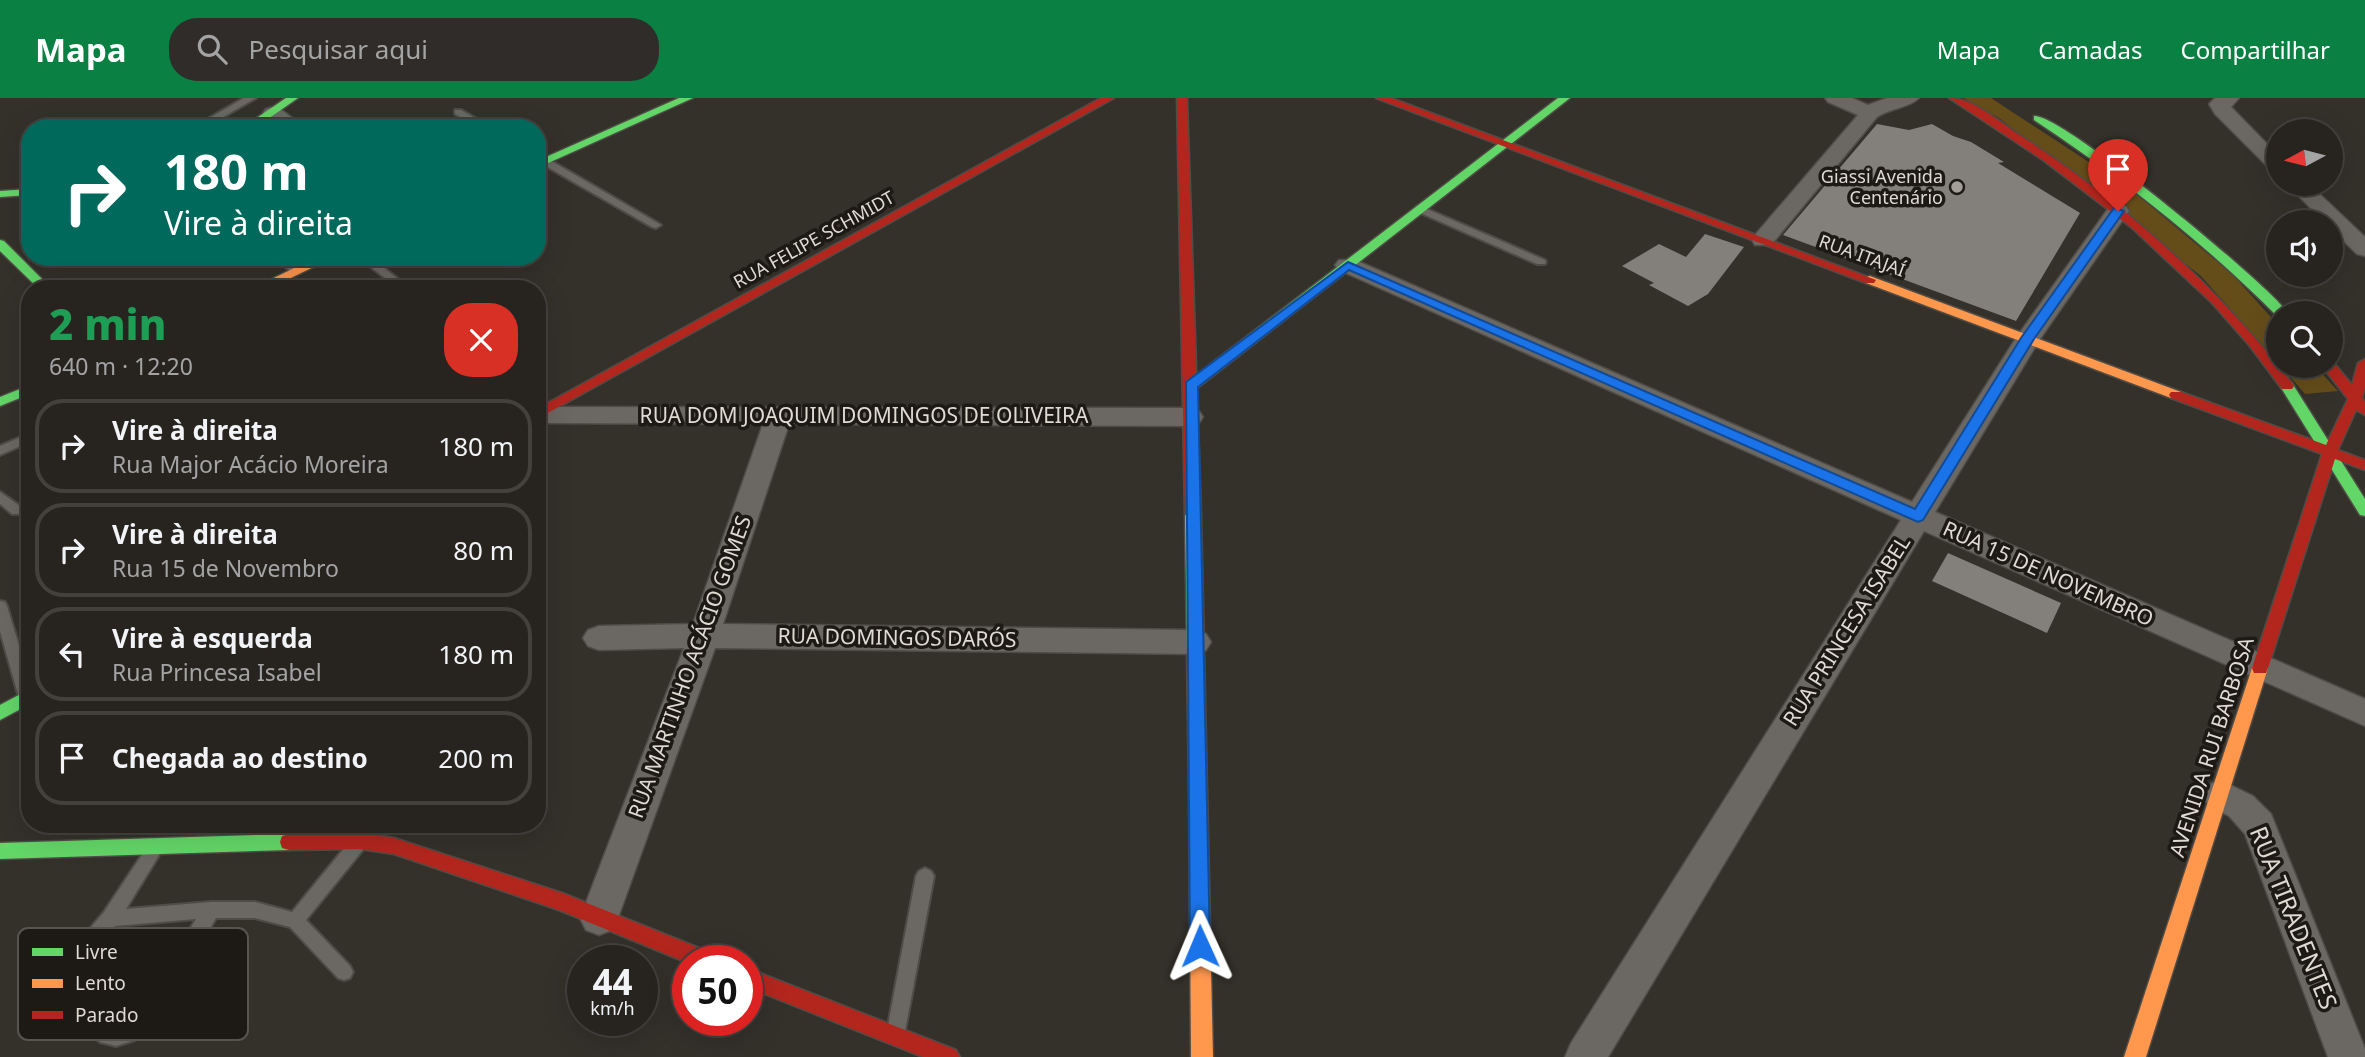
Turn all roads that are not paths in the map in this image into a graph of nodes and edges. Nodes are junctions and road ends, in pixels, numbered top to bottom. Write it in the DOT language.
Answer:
graph roads {
  1 [pos="251,98"];
  2 [pos="293,98"];
  3 [pos="688,98"];
  4 [pos="1110,98"];
  5 [pos="1182,98"];
  6 [pos="1381,98"];
  7 [pos="1565,98"];
  8 [pos="1835,98"];
  9 [pos="1909,98"];
  10 [pos="1954,98"];
  11 [pos="2224,102"];
  12 [pos="2019,107"];
  13 [pos="458,112"];
  14 [pos="273,113"];
  15 [pos="1870,113"];
  16 [pos="214,119"];
  17 [pos="263,119"];
  18 [pos="282,119"];
  19 [pos="470,119"];
  20 [pos="1505,144"];
  21 [pos="2266,152"];
  22 [pos="546,158"];
  23 [pos="546,164"];
  24 [pos="21,193"];
  25 [pos="0,194"];
  26 [pos="2310,196"];
  27 [pos="1420,209"];
  28 [pos="2118,211"];
  29 [pos="656,225"];
  30 [pos="1763,240"];
  31 [pos="0,244"];
  32 [pos="2365,249"];
  33 [pos="1541,262"];
  34 [pos="21,265"];
  35 [pos="1348,265"];
  36 [pos="22,266"];
  37 [pos="290,266"];
  38 [pos="307,266"];
  39 [pos="375,266"];
  40 [pos="296,271"];
  41 [pos="37,280"];
  42 [pos="276,280"];
  43 [pos="394,280"];
  44 [pos="2268,301"];
  45 [pos="2028,338"];
  46 [pos="2365,363"];
  47 [pos="2339,378"];
  48 [pos="1191,386"];
  49 [pos="21,393"];
  50 [pos="2355,398"];
  51 [pos="0,402"];
  52 [pos="546,411"];
  53 [pos="2365,411"];
  54 [pos="546,415"];
  55 [pos="779,416"];
  56 [pos="1190,417"];
  57 [pos="21,441"];
  58 [pos="0,451"];
  59 [pos="2330,451"];
  60 [pos="2365,465"];
  61 [pos="0,496"];
  62 [pos="21,510"];
  63 [pos="2365,511"];
  64 [pos="1918,516"];
  65 [pos="0,606"];
  66 [pos="704,636"];
  67 [pos="599,638"];
  68 [pos="1195,642"];
  69 [pos="2259,667"];
  70 [pos="21,672"];
  71 [pos="21,701"];
  72 [pos="0,713"];
  73 [pos="2365,713"];
  74 [pos="2220,795"];
  75 [pos="364,833"];
  76 [pos="360,841"];
  77 [pos="158,845"];
  78 [pos="0,851"];
  79 [pos="925,876"];
  80 [pos="211,910"];
  81 [pos="110,918"];
  82 [pos="599,918"];
  83 [pos="295,921"];
  84 [pos="102,928"];
  85 [pos="200,928"];
  86 [pos="672,947"];
  87 [pos="344,972"];
  88 [pos="763,982"];
  89 [pos="896,1035"];
  90 [pos="949,1057"];
  91 [pos="1202,1057"];
  92 [pos="1585,1057"];
  93 [pos="2136,1057"];
  94 [pos="2348,1057"];
  1 -- 16 [label="lane"];
  2 -- 14 [label="main road"];
  3 -- 22 [label="main road"];
  4 -- 52 [label="main road, RUA FELIPE SCHMIDT"];
  5 -- 48 [label="main road"];
  6 -- 20 [label="main road, RUA ITAJAÍ"];
  7 -- 20 [label="main road"];
  8 -- 15 [label="street"];
  9 -- 15 [label="street"];
  10 -- 28 [label="main road"];
  11 -- 21 [label="street"];
  12 -- 44 [label="main road"];
  13 -- 19 [label="lane"];
  14 -- 17 [label="main road"];
  14 -- 18 [label="street"];
  15 -- 30 [label="street"];
  20 -- 27 [label="main road"];
  20 -- 30 [label="main road, RUA ITAJAÍ"];
  23 -- 29 [label="lane"];
  24 -- 25 [label="main road"];
  26 -- 32 [label="street"];
  27 -- 33 [label="lane"];
  27 -- 35 [label="main road"];
  28 -- 45 [label="street, RUA PRINCESA ISABEL"];
  28 -- 59 [label="main road"];
  30 -- 45 [label="main road, RUA ITAJAÍ"];
  31 -- 34 [label="main road"];
  35 -- 48 [label="main road"];
  35 -- 64 [label="street, RUA 15 DE NOVEMBRO"];
  36 -- 41 [label="main road"];
  37 -- 40 [label="lane"];
  38 -- 40 [label="main road"];
  39 -- 43 [label="lane"];
  40 -- 42 [label="main road"];
  45 -- 59 [label="main road, RUA ITAJAÍ"];
  45 -- 64 [label="street, RUA PRINCESA ISABEL"];
  46 -- 50 [label="main road, AVENIDA RUI BARBOSA"];
  47 -- 50 [label="main road"];
  48 -- 56 [label="main road"];
  49 -- 51 [label="main road"];
  50 -- 53 [label="main road"];
  50 -- 59 [label="main road, AVENIDA RUI BARBOSA"];
  54 -- 55 [label="street, RUA DOM JOAQUIM DOMINGOS DE OLIVEIRA"];
  55 -- 56 [label="street, RUA DOM JOAQUIM DOMINGOS DE OLIVEIRA"];
  55 -- 66 [label="street, RUA MARTINHO ACÁCIO GOMES"];
  56 -- 68 [label="main road"];
  57 -- 58 [label="lane"];
  59 -- 60 [label="main road, RUA ITAJAÍ"];
  59 -- 63 [label="main road"];
  59 -- 69 [label="main road, AVENIDA RUI BARBOSA"];
  61 -- 62 [label="lane"];
  64 -- 69 [label="street, RUA 15 DE NOVEMBRO"];
  64 -- 92 [label="street, RUA PRINCESA ISABEL"];
  65 -- 70 [label="lane"];
  66 -- 67 [label="street, RUA DOMINGOS DARÓS"];
  66 -- 68 [label="street, RUA DOMINGOS DARÓS"];
  66 -- 82 [label="street, RUA MARTINHO ACÁCIO GOMES"];
  68 -- 91 [label="main road"];
  69 -- 73 [label="street, RUA 15 DE NOVEMBRO"];
  69 -- 74 [label="main road, AVENIDA RUI BARBOSA"];
  71 -- 72 [label="main road"];
  74 -- 93 [label="main road, AVENIDA RUI BARBOSA"];
  74 -- 94 [label="street, RUA TIRADENTES"];
  75 -- 76 [label="lane"];
  76 -- 77 [label="main road"];
  76 -- 82 [label="main road"];
  76 -- 83 [label="lane"];
  77 -- 78 [label="main road"];
  77 -- 81 [label="lane"];
  79 -- 89 [label="lane"];
  80 -- 81 [label="lane"];
  80 -- 83 [label="lane"];
  80 -- 85 [label="lane"];
  81 -- 84 [label="lane"];
  82 -- 86 [label="main road"];
  83 -- 87 [label="lane"];
  88 -- 89 [label="main road"];
  89 -- 90 [label="main road"];
}
